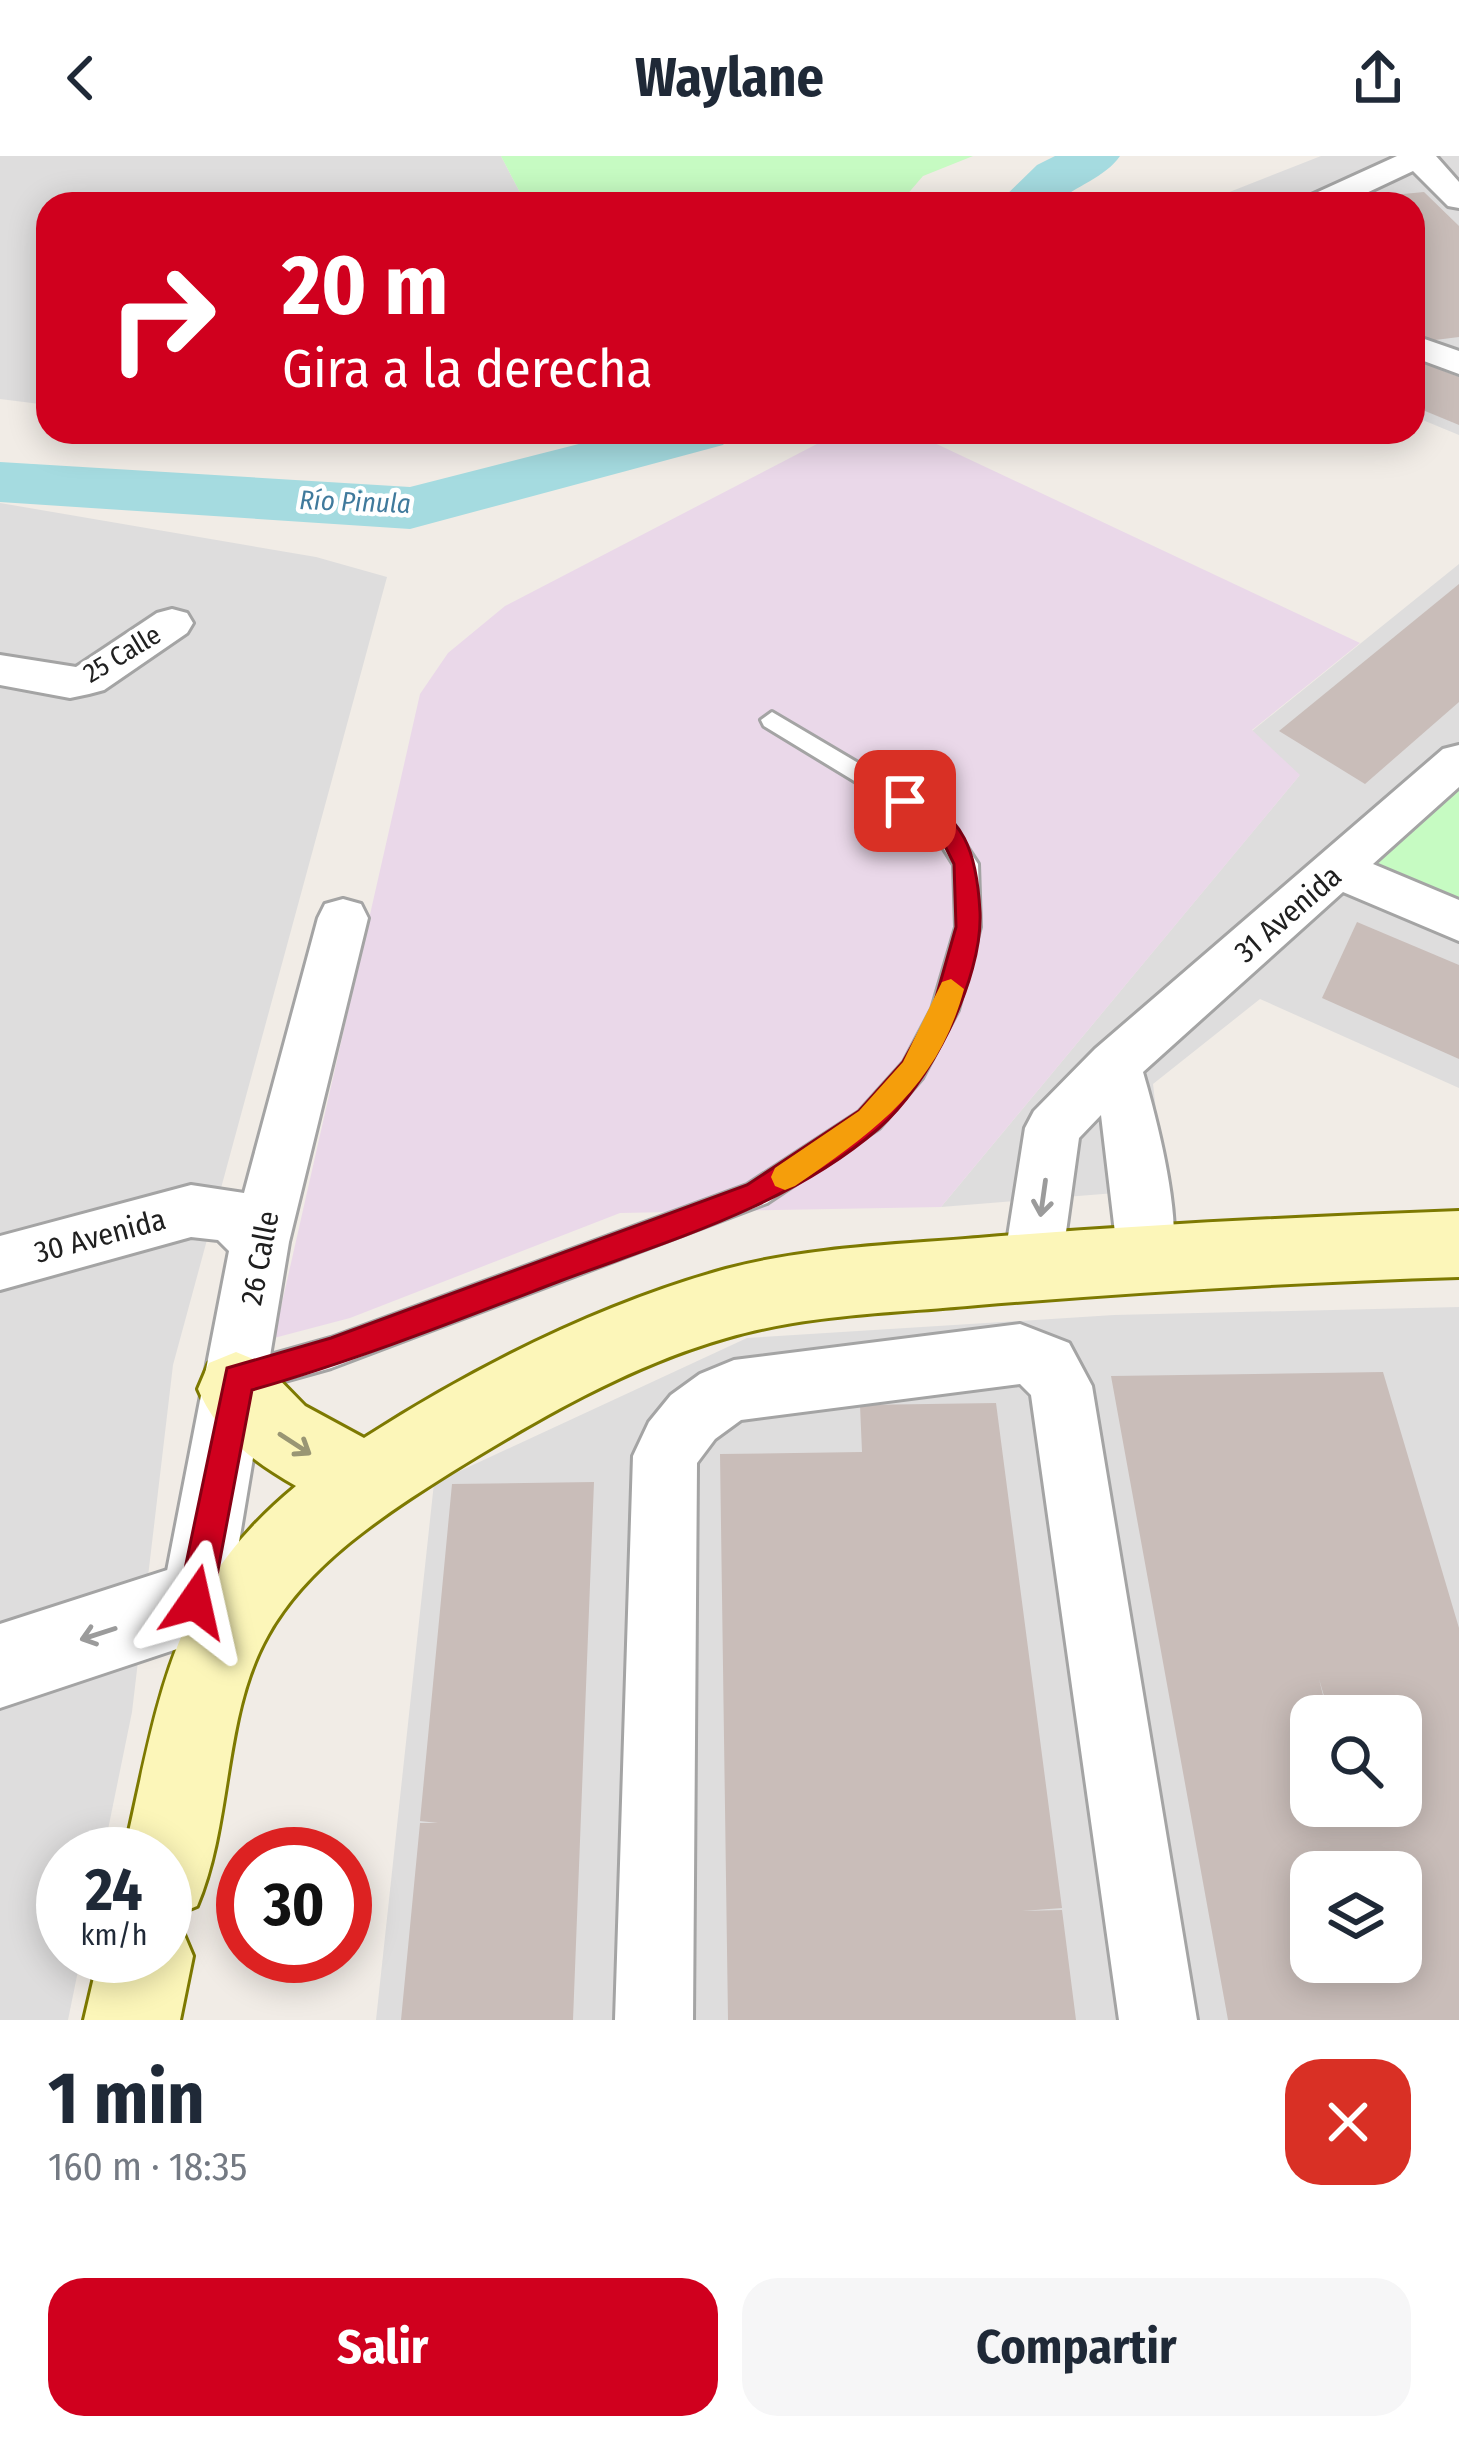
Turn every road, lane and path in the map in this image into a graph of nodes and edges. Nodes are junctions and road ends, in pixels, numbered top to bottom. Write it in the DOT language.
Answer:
graph roads {
  1 [pos="1419,157"];
  2 [pos="1344,192"];
  3 [pos="1459,199"];
  4 [pos="1425,350"];
  5 [pos="1459,363"];
  6 [pos="172,623"];
  7 [pos="0,670"];
  8 [pos="772,720"];
  9 [pos="1459,761"];
  10 [pos="1340,870"];
  11 [pos="343,918"];
  12 [pos="1459,921"];
  13 [pos="1114,1064"];
  14 [pos="260,1242"];
  15 [pos="1459,1244"];
  16 [pos="1147,1258"];
  17 [pos="0,1263"];
  18 [pos="1032,1268"];
  19 [pos="237,1384"];
  20 [pos="367,1482"];
  21 [pos="218,1602"];
  22 [pos="0,1666"];
  23 [pos="176,1827"];
  24 [pos="140,1983"];
  25 [pos="132,2020"];
  26 [pos="654,2020"];
  27 [pos="1158,2020"];
  1 -- 2 [label="street"];
  1 -- 3 [label="street"];
  4 -- 5 [label="street"];
  6 -- 7 [label="street, 25 Calle"];
  8 -- 19 [label="lane"];
  9 -- 10 [label="street, 31 Avenida"];
  10 -- 12 [label="street"];
  10 -- 13 [label="street, 31 Avenida"];
  11 -- 14 [label="street, 26 Calle"];
  13 -- 16 [label="street"];
  13 -- 18 [label="street, 31 Avenida, one-way"];
  14 -- 17 [label="street, 30 Avenida"];
  14 -- 19 [label="street, 26 Calle"];
  15 -- 16 [label="main road"];
  16 -- 18 [label="main road"];
  18 -- 20 [label="main road"];
  19 -- 20 [label="main road, one-way"];
  19 -- 21 [label="street, 26 Calle"];
  20 -- 21 [label="main road"];
  21 -- 22 [label="street, one-way"];
  21 -- 23 [label="main road, 26 Calle"];
  24 -- 25 [label="main road"];
  26 -- 27 [label="street"];
}
